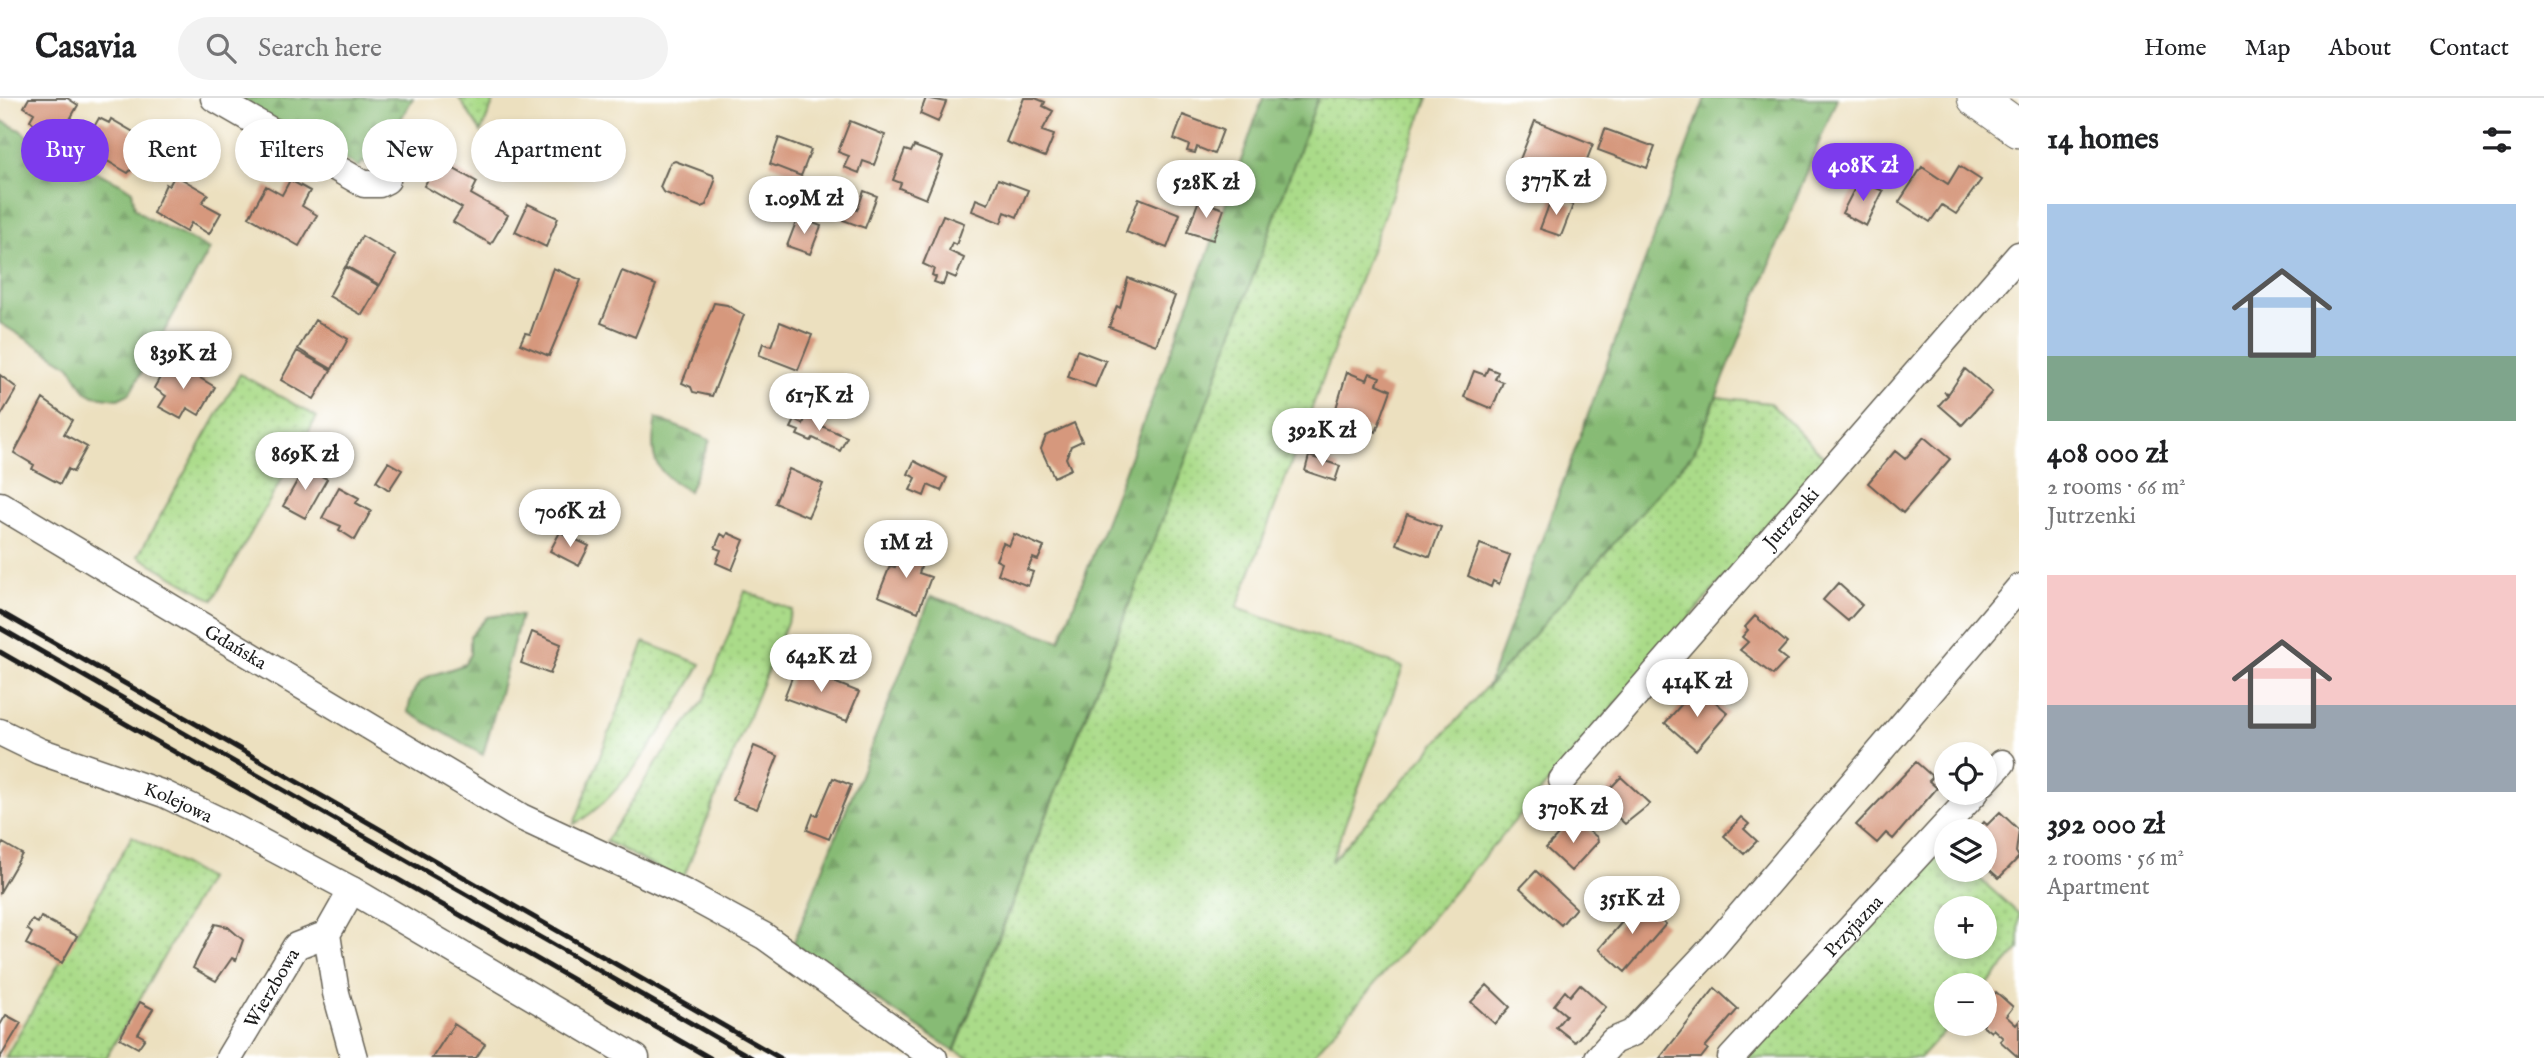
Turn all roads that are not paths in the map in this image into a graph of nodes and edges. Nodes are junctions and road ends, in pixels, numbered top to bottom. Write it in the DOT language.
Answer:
graph roads {
  1 [pos="214,98"];
  2 [pos="1976,98"];
  3 [pos="2019,129"];
  4 [pos="376,182"];
  5 [pos="2019,255"];
  6 [pos="0,505"];
  7 [pos="2019,588"];
  8 [pos="0,732"];
  9 [pos="2002,763"];
  10 [pos="1997,768"];
  11 [pos="1562,780"];
  12 [pos="1964,805"];
  13 [pos="352,890"];
  14 [pos="327,934"];
  15 [pos="229,1058"];
  16 [pos="354,1058"];
  17 [pos="636,1058"];
  18 [pos="934,1058"];
  19 [pos="1598,1058"];
  20 [pos="1731,1058"];
  1 -- 4 [label="street"];
  2 -- 3 [label="street"];
  5 -- 11 [label="street, Jutrzenki"];
  6 -- 18 [label="street, Gdańska"];
  7 -- 19 [label="street"];
  8 -- 13 [label="street, Kolejowa"];
  9 -- 10 [label="street"];
  12 -- 20 [label="street, Przyjazna"];
  13 -- 14 [label="street"];
  13 -- 17 [label="street, Kolejowa"];
  14 -- 15 [label="street, Wierzbowa"];
  14 -- 16 [label="street"];
}
